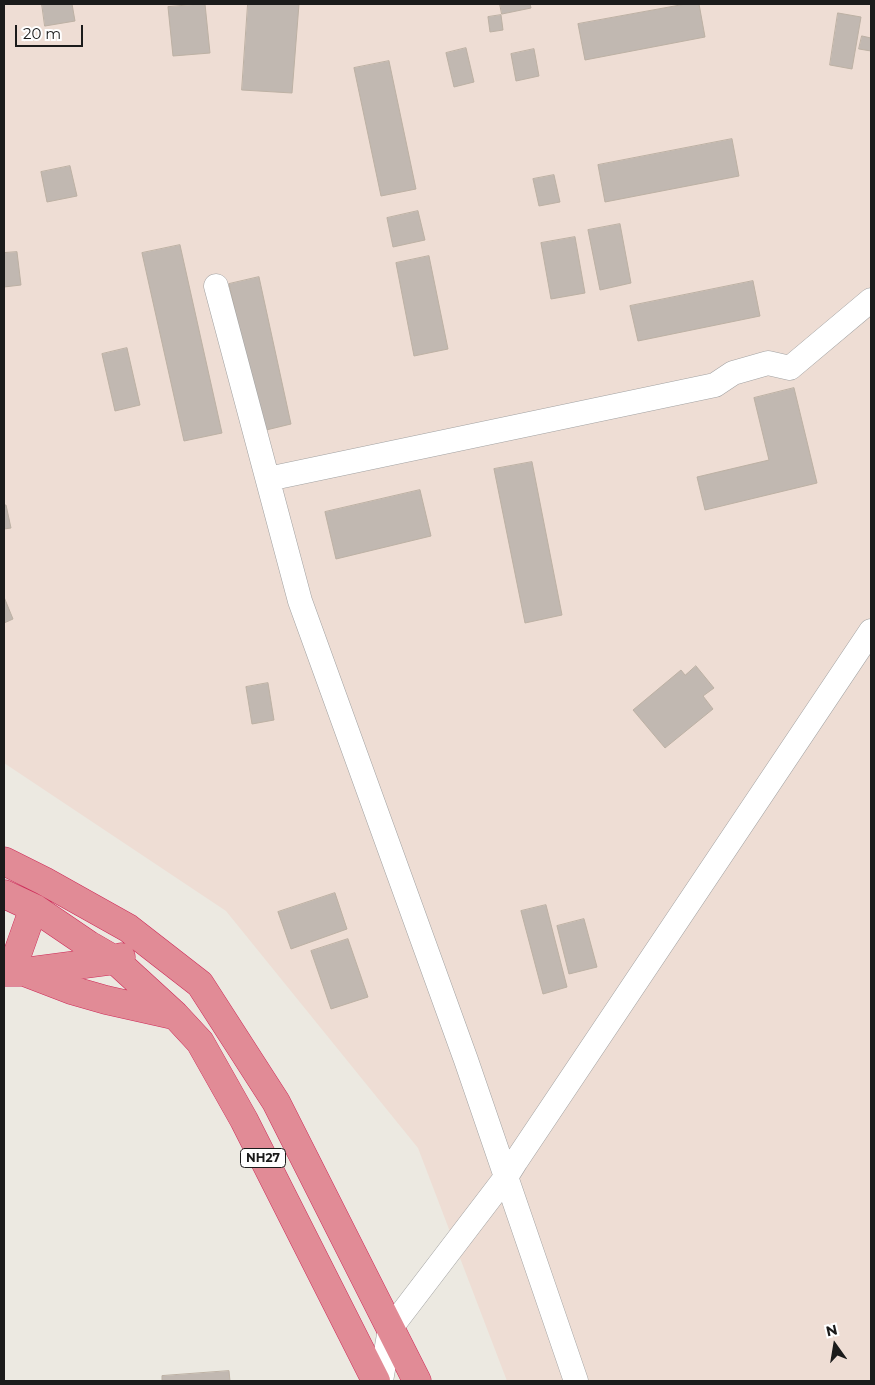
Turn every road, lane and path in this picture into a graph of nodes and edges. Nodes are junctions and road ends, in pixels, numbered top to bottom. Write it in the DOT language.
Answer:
graph roads {
  1 [pos="216,286"];
  2 [pos="871,300"];
  3 [pos="268,479"];
  4 [pos="871,630"];
  5 [pos="4,861"];
  6 [pos="4,894"];
  7 [pos="36,909"];
  8 [pos="138,936"];
  9 [pos="89,945"];
  10 [pos="115,960"];
  11 [pos="12,964"];
  12 [pos="175,1015"];
  13 [pos="506,1177"];
  14 [pos="390,1329"];
  15 [pos="376,1381"];
  16 [pos="381,1381"];
  17 [pos="417,1381"];
  18 [pos="576,1381"];
  1 -- 3 [label="street"];
  2 -- 3 [label="street"];
  3 -- 13 [label="street"];
  4 -- 13 [label="street"];
  5 -- 8 [label="highway, NH27"];
  6 -- 7 [label="highway, NH27"];
  7 -- 9 [label="highway, NH27"];
  7 -- 11 [label="highway"];
  8 -- 9 [label="highway"];
  8 -- 10 [label="highway"];
  8 -- 14 [label="highway, NH27"];
  9 -- 10 [label="highway, NH27"];
  9 -- 11 [label="highway"];
  10 -- 11 [label="highway"];
  10 -- 12 [label="highway, NH27"];
  11 -- 12 [label="highway"];
  12 -- 15 [label="highway, NH27"];
  13 -- 14 [label="street"];
  13 -- 18 [label="street"];
  14 -- 16 [label="street"];
  14 -- 17 [label="highway, NH27"];
}
